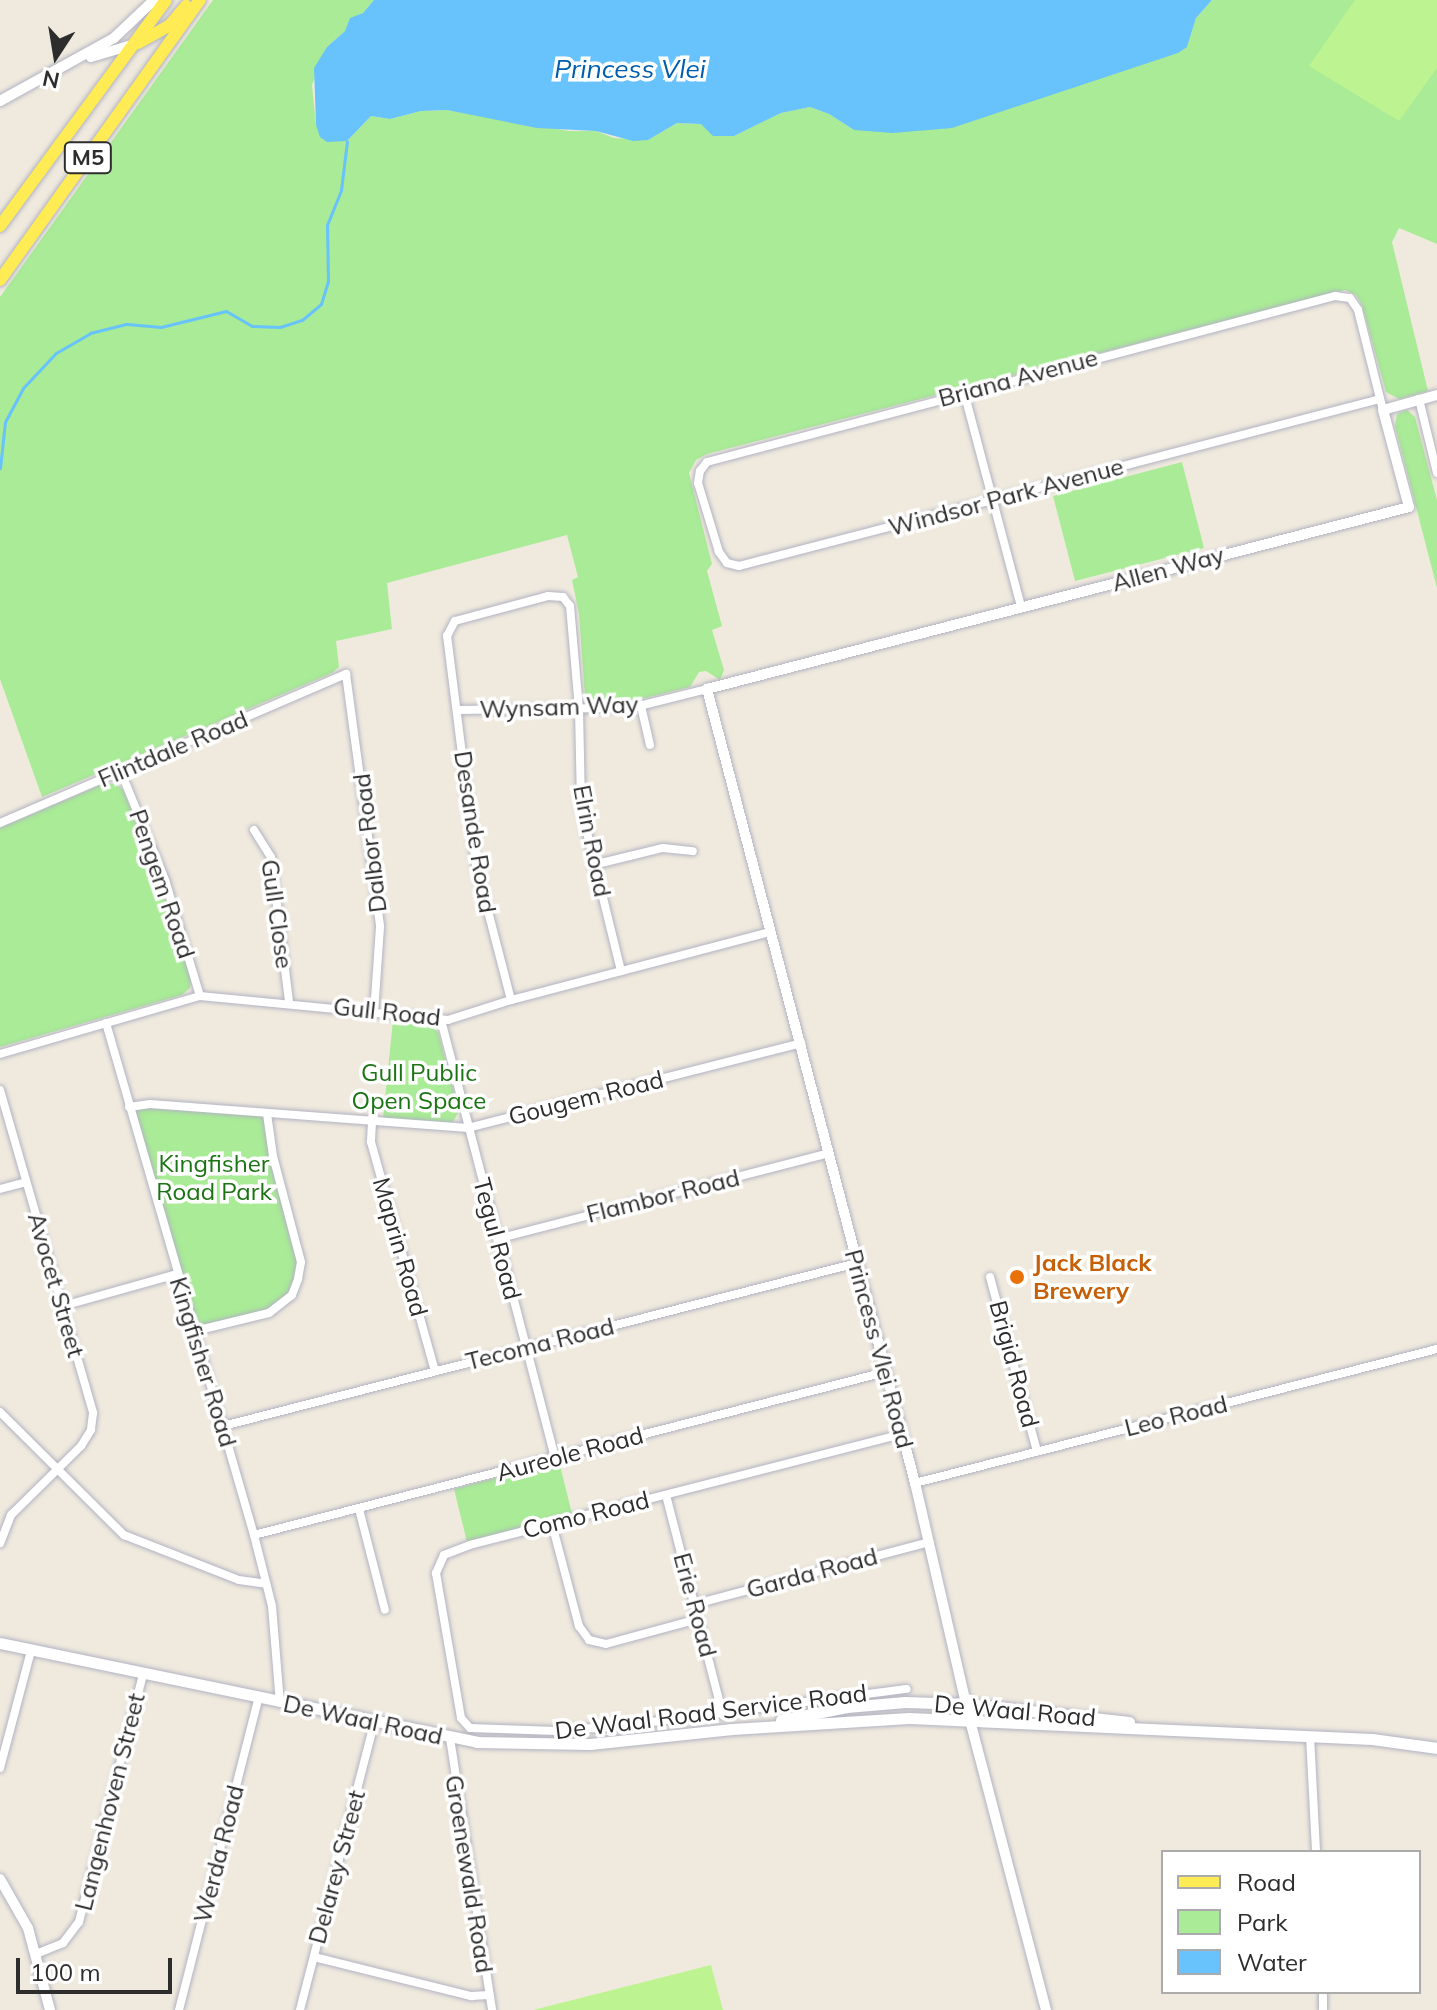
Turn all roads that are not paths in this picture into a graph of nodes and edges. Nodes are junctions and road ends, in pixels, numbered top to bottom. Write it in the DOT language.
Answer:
graph roads {
  1 [pos="154,0"];
  2 [pos="166,0"];
  3 [pos="191,0"];
  4 [pos="200,0"];
  5 [pos="135,44"];
  6 [pos="77,61"];
  7 [pos="0,101"];
  8 [pos="0,226"];
  9 [pos="0,280"];
  10 [pos="1342,297"];
  11 [pos="964,392"];
  12 [pos="1437,395"];
  13 [pos="1419,399"];
  14 [pos="1382,404"];
  15 [pos="700,471"];
  16 [pos="1437,473"];
  17 [pos="992,502"];
  18 [pos="1021,606"];
  19 [pos="346,674"];
  20 [pos="707,689"];
  21 [pos="641,706"];
  22 [pos="579,709"];
  23 [pos="457,710"];
  24 [pos="650,745"];
  25 [pos="121,772"];
  26 [pos="0,823"];
  27 [pos="254,830"];
  28 [pos="693,851"];
  29 [pos="593,865"];
  30 [pos="771,932"];
  31 [pos="621,971"];
  32 [pos="200,996"];
  33 [pos="511,1000"];
  34 [pos="289,1002"];
  35 [pos="374,1012"];
  36 [pos="441,1020"];
  37 [pos="106,1023"];
  38 [pos="801,1043"];
  39 [pos="0,1054"];
  40 [pos="0,1090"];
  41 [pos="129,1107"];
  42 [pos="267,1114"];
  43 [pos="372,1122"];
  44 [pos="468,1128"];
  45 [pos="829,1153"];
  46 [pos="26,1182"];
  47 [pos="0,1189"];
  48 [pos="497,1239"];
  49 [pos="857,1263"];
  50 [pos="177,1274"];
  51 [pos="990,1277"];
  52 [pos="63,1306"];
  53 [pos="195,1331"];
  54 [pos="526,1348"];
  55 [pos="1437,1349"];
  56 [pos="435,1371"];
  57 [pos="885,1372"];
  58 [pos="0,1412"];
  59 [pos="223,1426"];
  60 [pos="902,1434"];
  61 [pos="1037,1451"];
  62 [pos="555,1457"];
  63 [pos="56,1469"];
  64 [pos="915,1483"];
  65 [pos="666,1495"];
  66 [pos="359,1509"];
  67 [pos="2,1523"];
  68 [pos="552,1524"];
  69 [pos="254,1535"];
  70 [pos="929,1542"];
  71 [pos="0,1543"];
  72 [pos="266,1584"];
  73 [pos="695,1604"];
  74 [pos="385,1610"];
  75 [pos="698,1619"];
  76 [pos="0,1643"];
  77 [pos="31,1651"];
  78 [pos="143,1675"];
  79 [pos="907,1689"];
  80 [pos="258,1699"];
  81 [pos="280,1703"];
  82 [pos="967,1704"];
  83 [pos="723,1715"];
  84 [pos="970,1721"];
  85 [pos="374,1723"];
  86 [pos="466,1726"];
  87 [pos="1157,1728"];
  88 [pos="732,1729"];
  89 [pos="1310,1736"];
  90 [pos="450,1738"];
  91 [pos="1437,1748"];
  92 [pos="0,1768"];
  93 [pos="1316,1850"];
  94 [pos="0,1879"];
  95 [pos="36,1954"];
  96 [pos="314,1957"];
  97 [pos="489,1995"];
  98 [pos="50,2010"];
  99 [pos="179,2010"];
  100 [pos="300,2010"];
  101 [pos="492,2010"];
  102 [pos="1046,2010"];
  1 -- 6 [label="street"];
  2 -- 5 [label="main road, M5"];
  3 -- 5 [label="main road"];
  4 -- 9 [label="main road, M5"];
  5 -- 6 [label="street"];
  5 -- 8 [label="main road, M5"];
  6 -- 7 [label="street"];
  10 -- 11 [label="street, Briana Avenue"];
  10 -- 14 [label="street, Allen Way"];
  11 -- 15 [label="street, Briana Avenue"];
  11 -- 17 [label="street"];
  12 -- 13 [label="street"];
  13 -- 14 [label="street"];
  13 -- 16 [label="street"];
  14 -- 17 [label="street, Windsor Park Avenue"];
  14 -- 18 [label="street, Allen Way"];
  15 -- 17 [label="street, Windsor Park Avenue"];
  17 -- 18 [label="street"];
  18 -- 20 [label="street, Allen Way"];
  19 -- 25 [label="street, Flintdale Road"];
  19 -- 35 [label="street, Dalbor Road"];
  20 -- 21 [label="street, Wynsam Way"];
  20 -- 30 [label="street, Princess Vlei Road"];
  21 -- 22 [label="street, Wynsam Way"];
  21 -- 24 [label="street"];
  22 -- 23 [label="street, Wynsam Way"];
  22 -- 23 [label="street, Elrin Road"];
  22 -- 29 [label="street, Elrin Road"];
  23 -- 33 [label="street, Desande Road"];
  25 -- 26 [label="street, Flintdale Road"];
  25 -- 32 [label="street, Pengem Road"];
  27 -- 34 [label="street, Gull Close"];
  28 -- 29 [label="street"];
  29 -- 31 [label="street, Elrin Road"];
  30 -- 31 [label="street, Gull Road"];
  30 -- 38 [label="street, Princess Vlei Road"];
  31 -- 33 [label="street, Gull Road"];
  32 -- 34 [label="street, Gull Road"];
  32 -- 37 [label="street, Gull Road"];
  33 -- 36 [label="street, Gull Road"];
  34 -- 35 [label="street, Gull Road"];
  35 -- 36 [label="street, Gull Road"];
  36 -- 44 [label="street, Tegul Road"];
  37 -- 39 [label="street, Gull Road"];
  37 -- 41 [label="street, Kingfisher Road"];
  38 -- 44 [label="street, Gougem Road"];
  38 -- 45 [label="street, Princess Vlei Road"];
  40 -- 46 [label="street, Avocet Street"];
  41 -- 42 [label="street, Gougem Road"];
  41 -- 50 [label="street, Kingfisher Road"];
  42 -- 43 [label="street, Gougem Road"];
  42 -- 53 [label="street"];
  43 -- 44 [label="street, Gougem Road"];
  43 -- 56 [label="street, Maprin Road"];
  44 -- 48 [label="street, Tegul Road"];
  45 -- 48 [label="street, Flambor Road"];
  45 -- 49 [label="street, Princess Vlei Road"];
  46 -- 47 [label="street"];
  46 -- 52 [label="street, Avocet Street"];
  48 -- 54 [label="street, Tegul Road"];
  49 -- 54 [label="street, Tecoma Road"];
  49 -- 57 [label="street, Princess Vlei Road"];
  50 -- 52 [label="street"];
  50 -- 53 [label="street, Kingfisher Road"];
  51 -- 61 [label="street, Brigid Road"];
  52 -- 63 [label="street, Avocet Street"];
  53 -- 59 [label="street, Kingfisher Road"];
  54 -- 56 [label="street, Tecoma Road"];
  54 -- 62 [label="street, Tegul Road"];
  55 -- 61 [label="street, Leo Road"];
  56 -- 59 [label="street, Tecoma Road"];
  57 -- 60 [label="street, Princess Vlei Road"];
  57 -- 62 [label="street, Aureole Road"];
  58 -- 63 [label="street"];
  59 -- 69 [label="street, Kingfisher Road"];
  60 -- 64 [label="street, Princess Vlei Road"];
  60 -- 65 [label="street, Como Road"];
  61 -- 64 [label="street, Leo Road"];
  62 -- 66 [label="street, Aureole Road"];
  63 -- 67 [label="street, Avocet Street"];
  63 -- 72 [label="street"];
  64 -- 70 [label="street, Princess Vlei Road"];
  65 -- 68 [label="street, Como Road"];
  65 -- 73 [label="street, Erie Road"];
  66 -- 69 [label="street, Aureole Road"];
  66 -- 74 [label="street"];
  67 -- 71 [label="street"];
  68 -- 75 [label="street"];
  68 -- 86 [label="street, Como Road"];
  69 -- 72 [label="street, Kingfisher Road"];
  70 -- 73 [label="street, Garda Road"];
  70 -- 82 [label="street, Princess Vlei Road"];
  72 -- 81 [label="street, Kingfisher Road"];
  73 -- 75 [label="street, Erie Road"];
  75 -- 83 [label="street, Erie Road"];
  76 -- 77 [label="main road, De Waal Road"];
  77 -- 78 [label="main road, De Waal Road"];
  77 -- 92 [label="street"];
  78 -- 80 [label="main road, De Waal Road"];
  78 -- 95 [label="street, Langenhoven Street"];
  79 -- 83 [label="street, De Waal Road Service Road"];
  80 -- 81 [label="main road, De Waal Road"];
  80 -- 99 [label="street, Werda Road"];
  81 -- 85 [label="main road, De Waal Road"];
  82 -- 84 [label="street, Princess Vlei Road"];
  82 -- 87 [label="main road, De Waal Road"];
  82 -- 88 [label="main road, De Waal Road"];
  83 -- 86 [label="street, De Waal Road Service Road"];
  84 -- 87 [label="main road, De Waal Road"];
  84 -- 88 [label="main road, De Waal Road"];
  84 -- 102 [label="street, Princess Vlei Road"];
  85 -- 90 [label="main road, De Waal Road"];
  85 -- 96 [label="street, Delarey Street"];
  87 -- 89 [label="main road, De Waal Road"];
  88 -- 90 [label="main road, De Waal Road"];
  89 -- 91 [label="main road, De Waal Road"];
  89 -- 93 [label="street"];
  90 -- 97 [label="street, Groenewald Road"];
  94 -- 95 [label="street"];
  95 -- 98 [label="street"];
  96 -- 97 [label="street"];
  96 -- 100 [label="street, Delarey Street"];
  97 -- 101 [label="street, Groenewald Road"];
}
